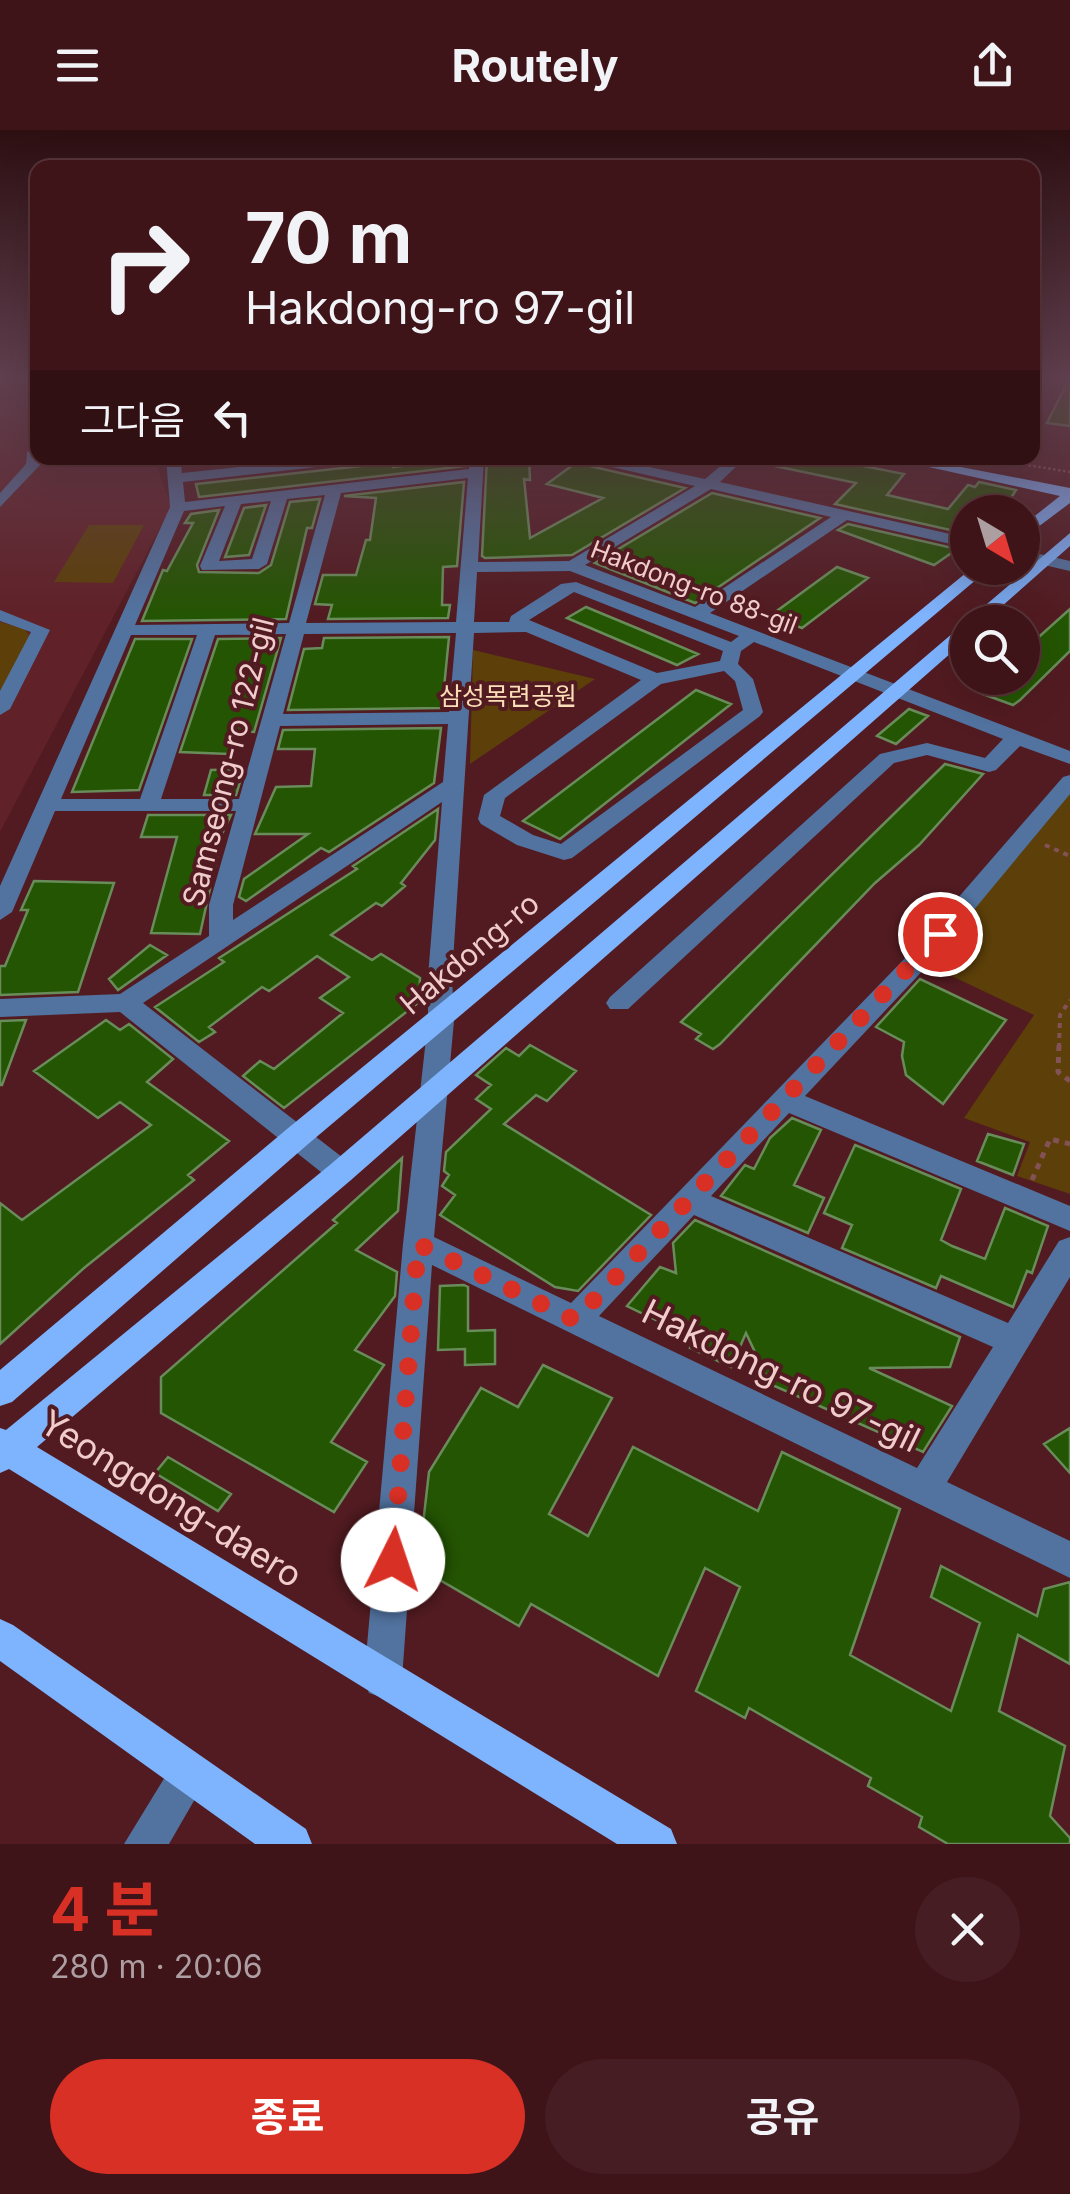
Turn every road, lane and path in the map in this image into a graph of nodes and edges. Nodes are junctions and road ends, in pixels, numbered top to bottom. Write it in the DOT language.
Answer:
graph roads {
  1 [pos="33,465"];
  2 [pos="173,465"];
  3 [pos="296,465"];
  4 [pos="476,465"];
  5 [pos="622,465"];
  6 [pos="730,465"];
  7 [pos="929,465"];
  8 [pos="970,465"];
  9 [pos="1025,465"];
  10 [pos="1070,472"];
  11 [pos="176,478"];
  12 [pos="708,484"];
  13 [pos="1070,485"];
  14 [pos="334,489"];
  15 [pos="1070,494"];
  16 [pos="280,495"];
  17 [pos="235,500"];
  18 [pos="0,502"];
  19 [pos="178,507"];
  20 [pos="846,514"];
  21 [pos="1040,519"];
  22 [pos="1070,538"];
  23 [pos="950,539"];
  24 [pos="1040,559"];
  25 [pos="1044,560"];
  26 [pos="572,566"];
  27 [pos="1070,566"];
  28 [pos="469,567"];
  29 [pos="962,585"];
  30 [pos="993,605"];
  31 [pos="0,615"];
  32 [pos="696,615"];
  33 [pos="528,627"];
  34 [pos="295,629"];
  35 [pos="126,630"];
  36 [pos="208,630"];
  37 [pos="466,630"];
  38 [pos="950,644"];
  39 [pos="737,650"];
  40 [pos="854,676"];
  41 [pos="655,679"];
  42 [pos="894,692"];
  43 [pos="1,706"];
  44 [pos="459,718"];
  45 [pos="272,720"];
  46 [pos="1016,738"];
  47 [pos="1070,758"];
  48 [pos="1070,782"];
  49 [pos="454,784"];
  50 [pos="49,805"];
  51 [pos="148,805"];
  52 [pos="249,806"];
  53 [pos="1022,835"];
  54 [pos="1070,856"];
  55 [pos="0,912"];
  56 [pos="221,941"];
  57 [pos="1070,1000"];
  58 [pos="620,1002"];
  59 [pos="125,1004"];
  60 [pos="0,1008"];
  61 [pos="441,1021"];
  62 [pos="1070,1082"];
  63 [pos="432,1090"];
  64 [pos="784,1099"];
  65 [pos="297,1137"];
  66 [pos="1070,1144"];
  67 [pos="340,1172"];
  68 [pos="689,1200"];
  69 [pos="1022,1200"];
  70 [pos="1070,1219"];
  71 [pos="418,1244"];
  72 [pos="1070,1250"];
  73 [pos="575,1320"];
  74 [pos="1017,1342"];
  75 [pos="0,1391"];
  76 [pos="3,1450"];
  77 [pos="924,1490"];
  78 [pos="1070,1560"];
  79 [pos="0,1638"];
  80 [pos="383,1679"];
  81 [pos="190,1773"];
  82 [pos="145,1844"];
  83 [pos="292,1844"];
  84 [pos="656,1844"];
  1 -- 18 [label="street"];
  2 -- 11 [label="street"];
  3 -- 11 [label="street"];
  4 -- 14 [label="street"];
  4 -- 28 [label="street"];
  5 -- 12 [label="street"];
  6 -- 12 [label="street"];
  7 -- 15 [label="main road"];
  8 -- 13 [label="main road"];
  9 -- 10 [label="path"];
  11 -- 19 [label="street"];
  12 -- 20 [label="street"];
  12 -- 26 [label="street"];
  14 -- 16 [label="street"];
  14 -- 34 [label="street, Samseong-ro 122-gil"];
  15 -- 21 [label="main road"];
  16 -- 17 [label="street"];
  16 -- 17 [label="street"];
  17 -- 19 [label="street"];
  19 -- 35 [label="street"];
  20 -- 23 [label="street"];
  20 -- 32 [label="street"];
  22 -- 25 [label="main road"];
  24 -- 25 [label="street"];
  25 -- 27 [label="street"];
  25 -- 30 [label="main road"];
  26 -- 28 [label="street, Hakdong-ro 88-gil"];
  26 -- 32 [label="street, Hakdong-ro 88-gil"];
  28 -- 37 [label="street"];
  29 -- 40 [label="main road, Hakdong-ro"];
  31 -- 43 [label="street"];
  32 -- 39 [label="street, Hakdong-ro 88-gil"];
  33 -- 37 [label="street"];
  33 -- 39 [label="street"];
  33 -- 41 [label="street"];
  34 -- 36 [label="street"];
  34 -- 37 [label="street"];
  34 -- 45 [label="street, Samseong-ro 122-gil"];
  35 -- 36 [label="street"];
  35 -- 50 [label="street"];
  36 -- 51 [label="street"];
  37 -- 44 [label="street"];
  38 -- 42 [label="main road"];
  39 -- 40 [label="street, Hakdong-ro 88-gil"];
  39 -- 41 [label="street"];
  39 -- 41 [label="street"];
  40 -- 42 [label="street, Hakdong-ro 88-gil"];
  40 -- 61 [label="main road, Hakdong-ro"];
  42 -- 46 [label="street, Hakdong-ro 88-gil"];
  42 -- 63 [label="main road"];
  44 -- 45 [label="street"];
  44 -- 49 [label="street"];
  45 -- 52 [label="street, Samseong-ro 122-gil"];
  46 -- 47 [label="street, Hakdong-ro 88-gil"];
  46 -- 58 [label="street"];
  48 -- 53 [label="street"];
  49 -- 56 [label="street"];
  49 -- 61 [label="street"];
  50 -- 51 [label="street"];
  50 -- 55 [label="street"];
  51 -- 52 [label="street"];
  52 -- 56 [label="street, Samseong-ro 122-gil"];
  53 -- 54 [label="path"];
  53 -- 64 [label="street"];
  56 -- 59 [label="street, Samseong-ro 122-gil"];
  57 -- 62 [label="path"];
  59 -- 60 [label="street"];
  59 -- 65 [label="street"];
  61 -- 63 [label="street"];
  61 -- 65 [label="main road, Hakdong-ro"];
  63 -- 67 [label="main road"];
  63 -- 71 [label="street"];
  64 -- 68 [label="street"];
  64 -- 69 [label="street"];
  65 -- 67 [label="street"];
  65 -- 75 [label="main road, Hakdong-ro"];
  66 -- 69 [label="path"];
  67 -- 76 [label="main road"];
  68 -- 73 [label="street"];
  68 -- 74 [label="street"];
  69 -- 70 [label="street"];
  71 -- 73 [label="street, Hakdong-ro 97-gil"];
  71 -- 80 [label="street"];
  72 -- 74 [label="street, Hakdong-ro 97-gil"];
  73 -- 77 [label="street, Hakdong-ro 97-gil"];
  74 -- 77 [label="street, Hakdong-ro 97-gil"];
  76 -- 80 [label="main road, Yeongdong-daero"];
  77 -- 78 [label="street, Hakdong-ro 97-gil"];
  79 -- 81 [label="main road"];
  80 -- 84 [label="main road, Yeongdong-daero"];
  81 -- 82 [label="street"];
  81 -- 83 [label="main road"];
}
